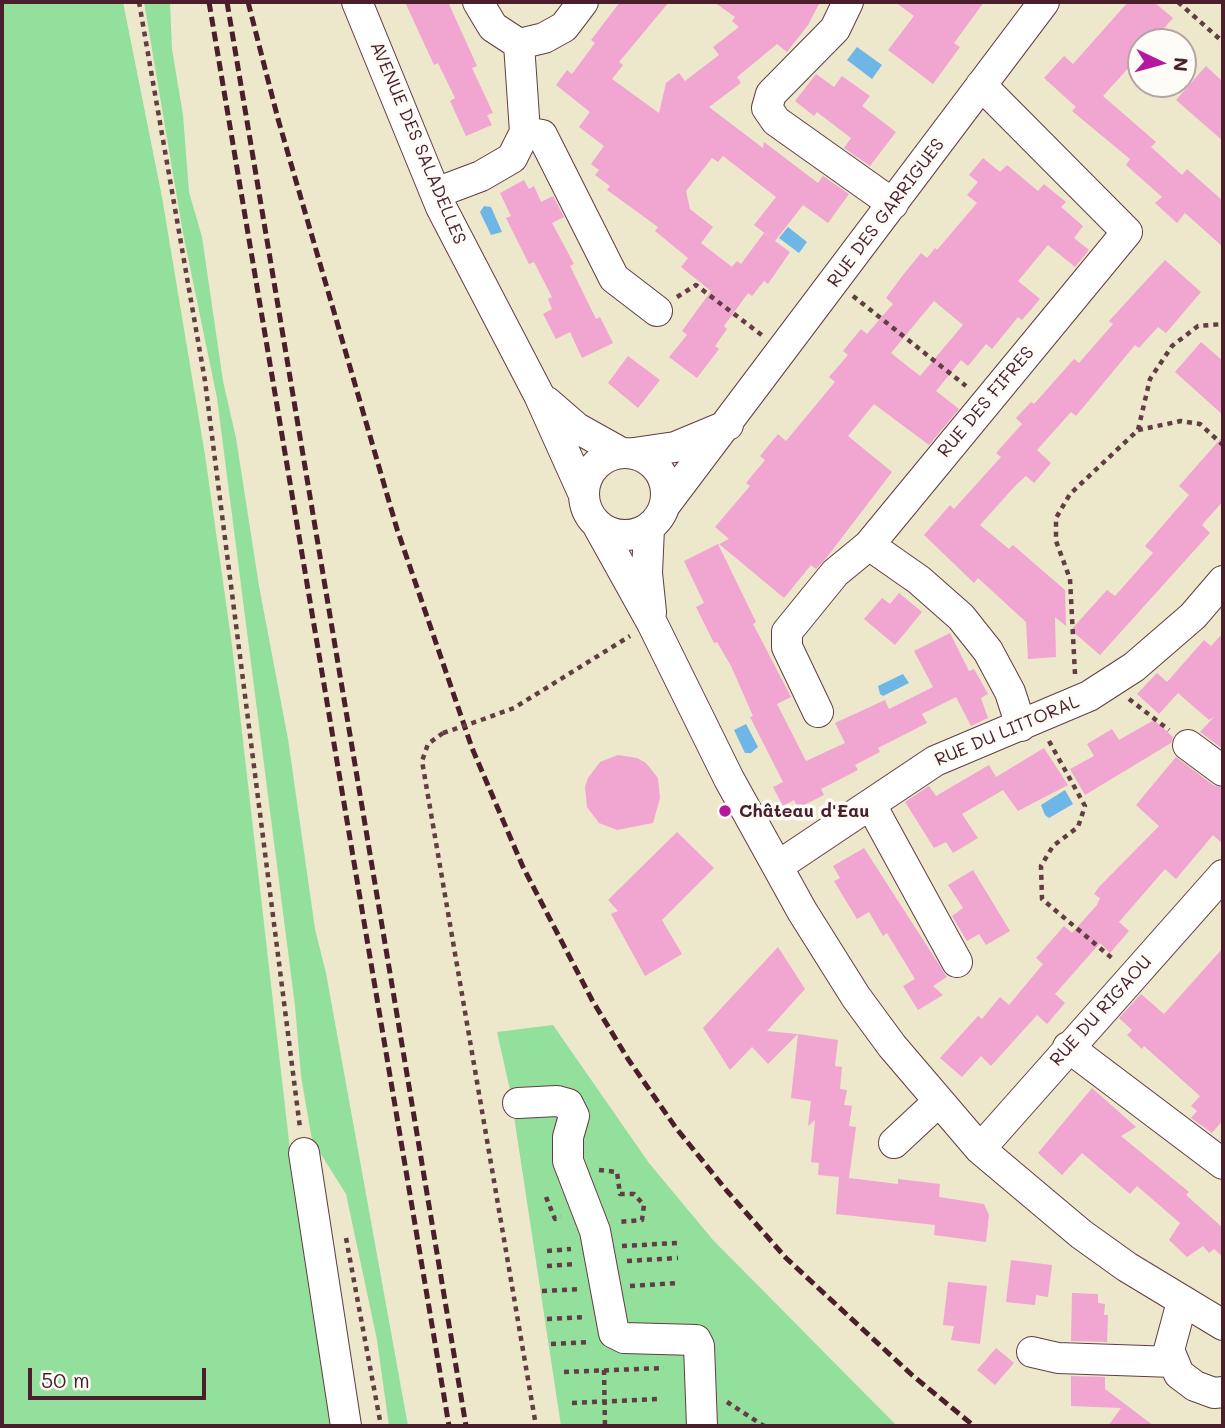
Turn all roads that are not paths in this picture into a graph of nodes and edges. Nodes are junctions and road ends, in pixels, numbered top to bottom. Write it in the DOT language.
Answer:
graph roads {
  1 [pos="357,2"];
  2 [pos="478,2"];
  3 [pos="583,2"];
  4 [pos="848,2"];
  5 [pos="1044,2"];
  6 [pos="519,44"];
  7 [pos="981,85"];
  8 [pos="525,132"];
  9 [pos="436,193"];
  10 [pos="893,204"];
  11 [pos="657,311"];
  12 [pos="539,395"];
  13 [pos="729,425"];
  14 [pos="627,453"];
  15 [pos="584,495"];
  16 [pos="657,517"];
  17 [pos="598,526"];
  18 [pos="869,545"];
  19 [pos="1223,581"];
  20 [pos="652,623"];
  21 [pos="818,712"];
  22 [pos="1029,723"];
  23 [pos="1188,745"];
  24 [pos="1223,771"];
  25 [pos="871,805"];
  26 [pos="778,866"];
  27 [pos="1223,875"];
  28 [pos="957,962"];
  29 [pos="1068,1047"];
  30 [pos="939,1102"];
  31 [pos="518,1103"];
  32 [pos="894,1143"];
  33 [pos="980,1149"];
  34 [pos="303,1153"];
  35 [pos="1223,1164"];
  36 [pos="1182,1302"];
  37 [pos="1223,1325"];
  38 [pos="1032,1352"];
  39 [pos="1174,1362"];
  40 [pos="1223,1392"];
  41 [pos="346,1426"];
  42 [pos="702,1426"];
  1 -- 9 [label="street, AVENUE DES SALADELLES"];
  2 -- 6 [label="street"];
  3 -- 6 [label="street"];
  4 -- 10 [label="street"];
  5 -- 7 [label="street, RUE DES GARRIGUES"];
  6 -- 8 [label="street"];
  7 -- 10 [label="street, RUE DES GARRIGUES"];
  7 -- 18 [label="street, RUE DES FIFRES"];
  8 -- 9 [label="street"];
  8 -- 11 [label="street"];
  9 -- 12 [label="street, AVENUE DES SALADELLES"];
  10 -- 13 [label="street, RUE DES GARRIGUES"];
  12 -- 14 [label="street, AVENUE DES SALADELLES"];
  12 -- 15 [label="street, AVENUE DES SALADELLES"];
  13 -- 14 [label="street"];
  13 -- 16 [label="street, RUE DES GARRIGUES"];
  14 -- 15 [label="street"];
  14 -- 16 [label="street"];
  15 -- 17 [label="street"];
  16 -- 17 [label="street"];
  16 -- 20 [label="street"];
  17 -- 20 [label="street"];
  18 -- 21 [label="street, RUE DES FIFRES"];
  18 -- 22 [label="street"];
  19 -- 22 [label="street, RUE DU LITTORAL"];
  20 -- 26 [label="street"];
  22 -- 25 [label="street, RUE DU LITTORAL"];
  23 -- 24 [label="street"];
  25 -- 26 [label="street, RUE DU LITTORAL"];
  25 -- 28 [label="street"];
  26 -- 30 [label="street"];
  27 -- 29 [label="street, RUE DU RIGAOU"];
  29 -- 33 [label="street, RUE DU RIGAOU"];
  29 -- 35 [label="street"];
  30 -- 32 [label="street"];
  30 -- 33 [label="street"];
  31 -- 42 [label="street"];
  33 -- 36 [label="street"];
  34 -- 41 [label="street"];
  36 -- 37 [label="street"];
  36 -- 39 [label="street"];
  38 -- 39 [label="street"];
  39 -- 40 [label="street"];
}
